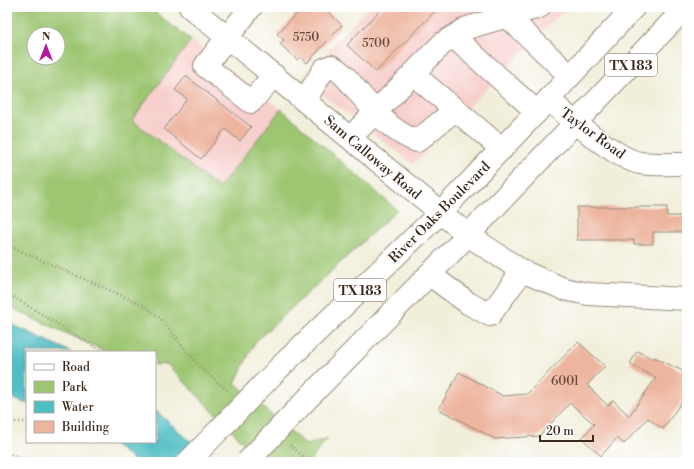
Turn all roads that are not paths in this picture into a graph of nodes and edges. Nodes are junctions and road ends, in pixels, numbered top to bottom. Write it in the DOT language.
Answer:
graph roads {
  1 [pos="190,7"];
  2 [pos="251,7"];
  3 [pos="539,7"];
  4 [pos="634,7"];
  5 [pos="686,7"];
  6 [pos="507,16"];
  7 [pos="228,37"];
  8 [pos="454,37"];
  9 [pos="413,74"];
  10 [pos="274,75"];
  11 [pos="570,76"];
  12 [pos="305,100"];
  13 [pos="543,106"];
  14 [pos="455,110"];
  15 [pos="375,112"];
  16 [pos="575,123"];
  17 [pos="350,138"];
  18 [pos="502,149"];
  19 [pos="687,164"];
  20 [pos="441,212"];
  21 [pos="468,235"];
  22 [pos="522,271"];
  23 [pos="429,274"];
  24 [pos="687,299"];
  25 [pos="188,462"];
  26 [pos="247,462"];
  1 -- 7 [label="main road, Sam Calloway Road"];
  2 -- 7 [label="main road"];
  3 -- 6 [label="main road"];
  4 -- 11 [label="main road, River Oaks Boulevard / TX 183"];
  5 -- 16 [label="main road, TX 183"];
  6 -- 8 [label="main road"];
  6 -- 11 [label="main road"];
  7 -- 10 [label="main road, Sam Calloway Road"];
  7 -- 10 [label="main road"];
  8 -- 9 [label="main road"];
  8 -- 13 [label="main road, Taylor Road"];
  9 -- 14 [label="main road"];
  9 -- 15 [label="main road"];
  10 -- 12 [label="main road, Sam Calloway Road"];
  11 -- 13 [label="main road, River Oaks Boulevard / TX 183"];
  12 -- 15 [label="main road"];
  12 -- 17 [label="main road, Sam Calloway Road"];
  13 -- 16 [label="main road, Taylor Road"];
  13 -- 18 [label="main road, River Oaks Boulevard / TX 183"];
  14 -- 15 [label="main road"];
  14 -- 18 [label="main road"];
  15 -- 17 [label="main road"];
  16 -- 19 [label="main road, Taylor Road"];
  16 -- 21 [label="main road, TX 183"];
  17 -- 20 [label="main road, Sam Calloway Road"];
  18 -- 20 [label="main road, River Oaks Boulevard / TX 183"];
  20 -- 21 [label="main road, Sam Calloway Road"];
  20 -- 25 [label="main road, River Oaks Boulevard / TX 183, bridge"];
  21 -- 22 [label="main road, Sam Calloway Road"];
  21 -- 23 [label="main road, TX 183"];
  22 -- 23 [label="main road"];
  22 -- 24 [label="main road, Sam Calloway Road"];
  23 -- 26 [label="main road, TX 183, bridge"];
}
